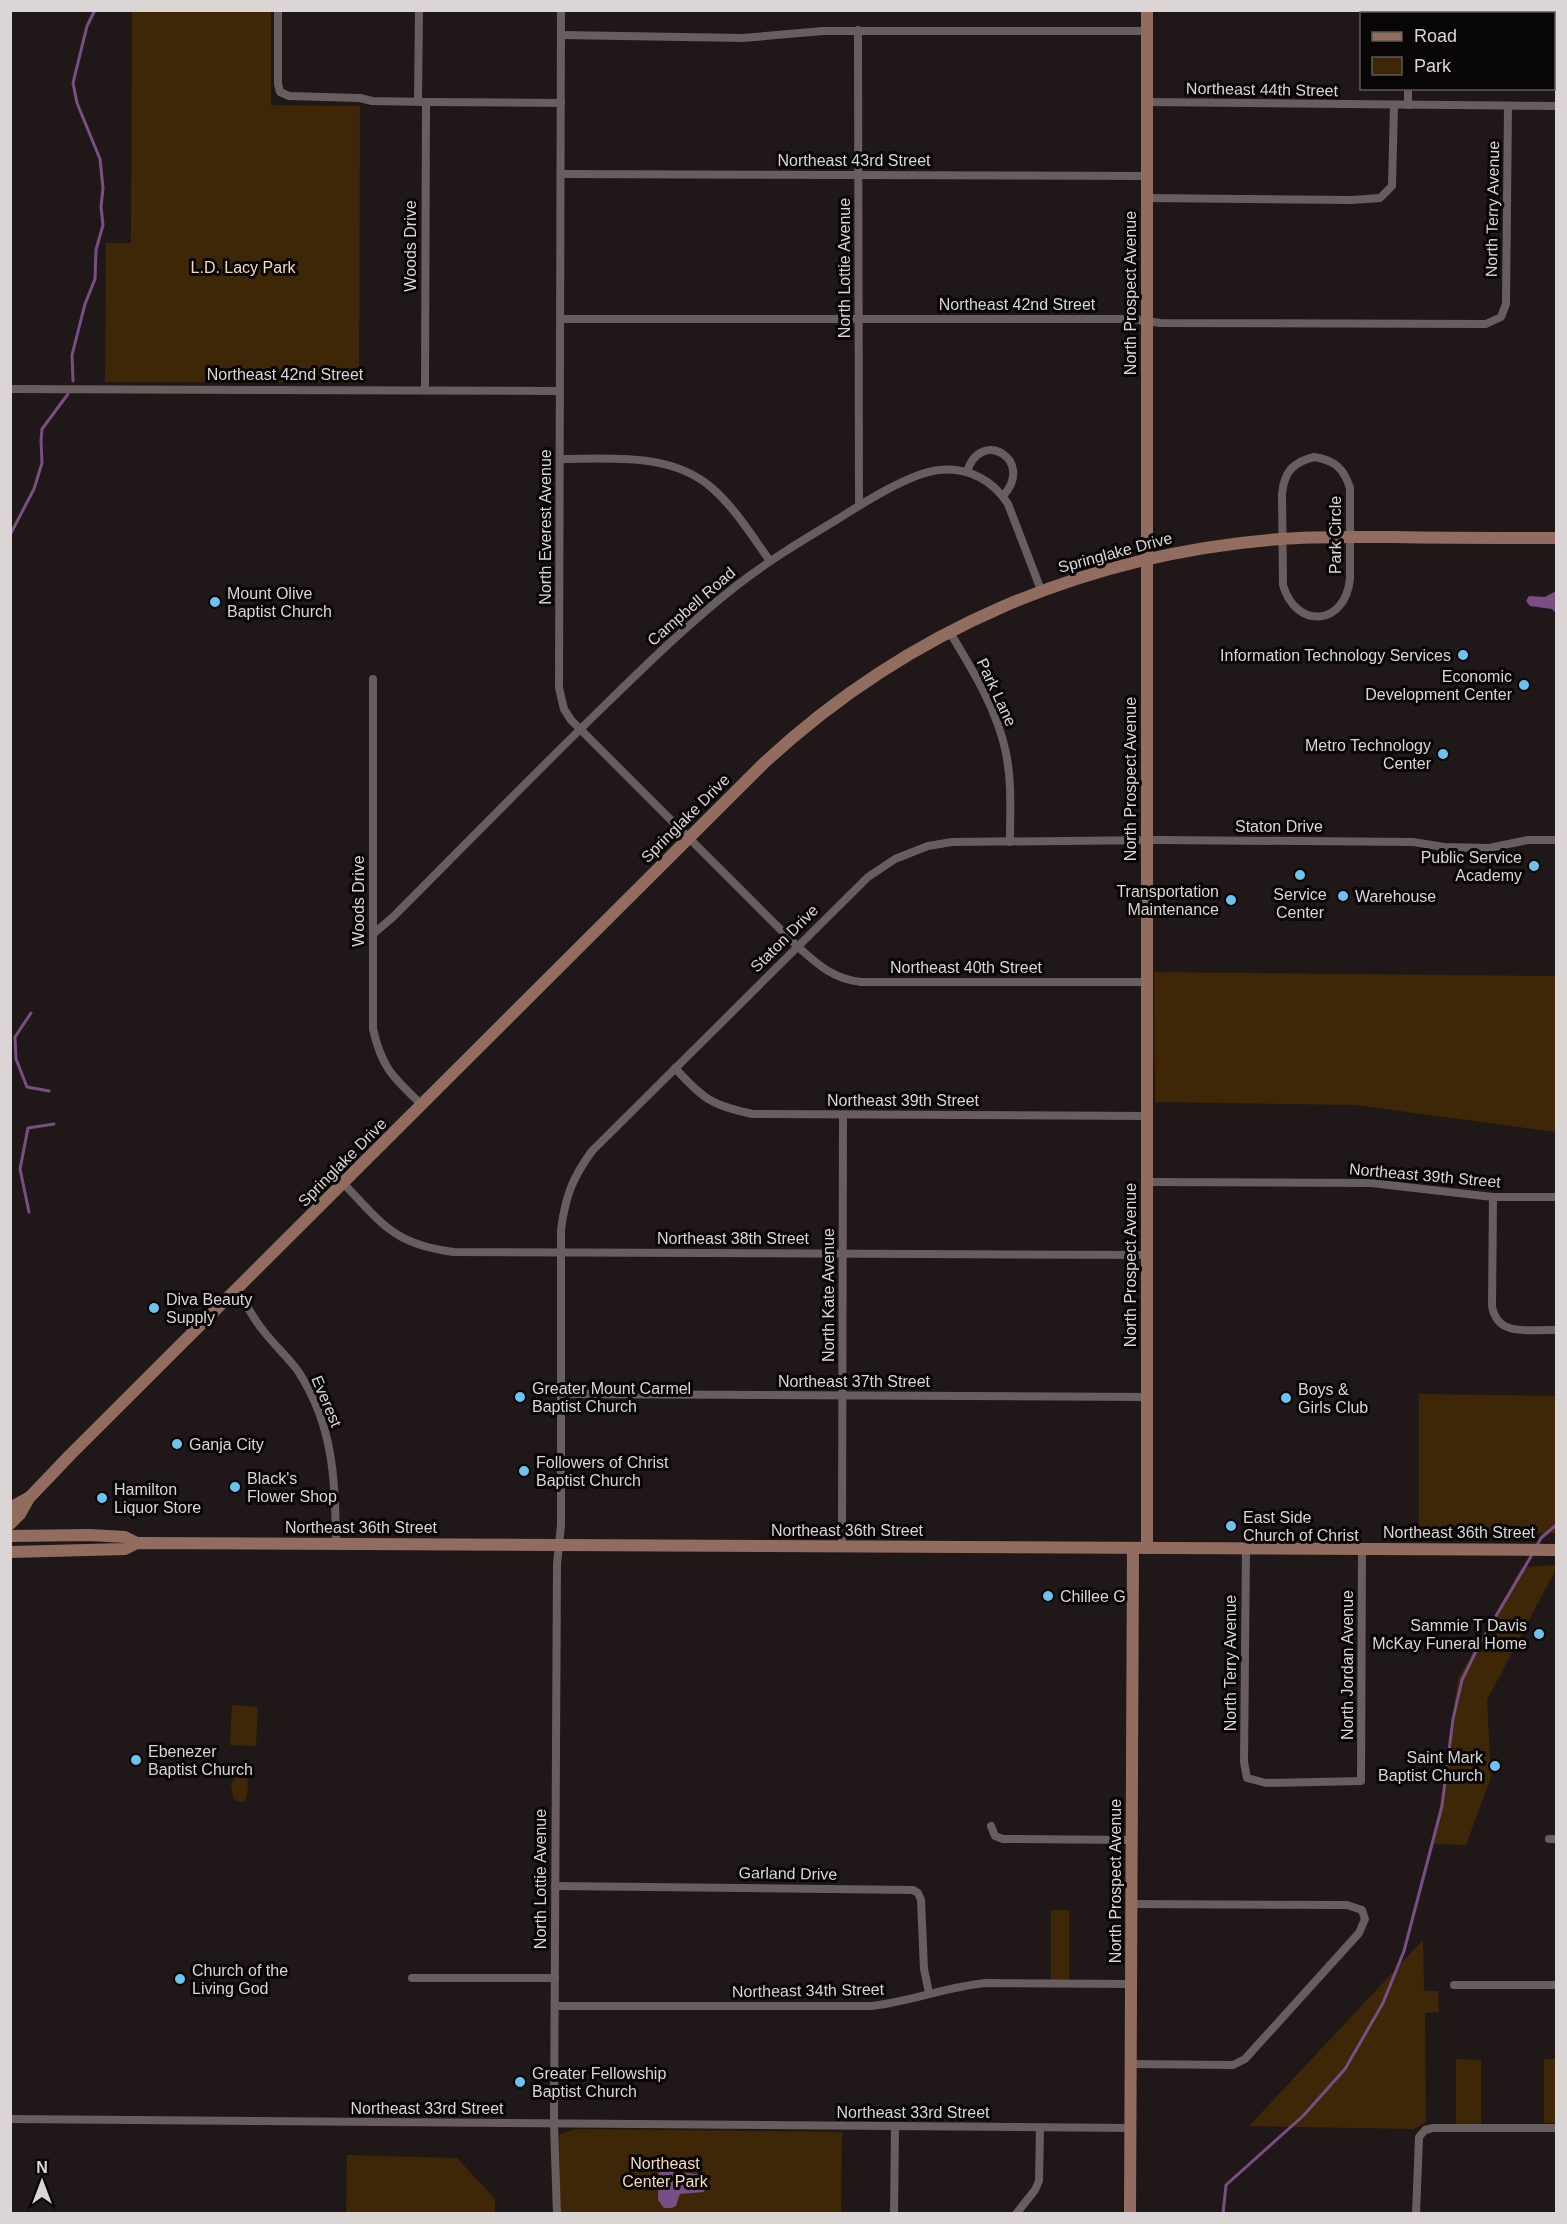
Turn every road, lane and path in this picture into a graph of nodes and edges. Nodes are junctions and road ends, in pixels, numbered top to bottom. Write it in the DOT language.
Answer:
graph roads {
  1 [pos="278,10"];
  2 [pos="419,10"];
  3 [pos="561,10"];
  4 [pos="1147,10"];
  5 [pos="858,30"];
  6 [pos="1147,31"];
  7 [pos="561,35"];
  8 [pos="1408,90"];
  9 [pos="422,101"];
  10 [pos="1146,102"];
  11 [pos="561,103"];
  12 [pos="1394,105"];
  13 [pos="1408,105"];
  14 [pos="1508,106"];
  15 [pos="1557,106"];
  16 [pos="561,174"];
  17 [pos="858,176"];
  18 [pos="1146,176"];
  19 [pos="1146,198"];
  20 [pos="1505,311"];
  21 [pos="560,319"];
  22 [pos="859,319"];
  23 [pos="1146,321"];
  24 [pos="10,389"];
  25 [pos="424,390"];
  26 [pos="560,391"];
  27 [pos="560,459"];
  28 [pos="968,472"];
  29 [pos="1003,496"];
  30 [pos="859,505"];
  31 [pos="1350,537"];
  32 [pos="1282,538"];
  33 [pos="1557,538"];
  34 [pos="1146,559"];
  35 [pos="770,561"];
  36 [pos="1041,590"];
  37 [pos="949,631"];
  38 [pos="373,679"];
  39 [pos="580,729"];
  40 [pos="689,838"];
  41 [pos="1557,840"];
  42 [pos="1146,841"];
  43 [pos="1010,842"];
  44 [pos="373,934"];
  45 [pos="797,946"];
  46 [pos="1146,981"];
  47 [pos="675,1068"];
  48 [pos="422,1105"];
  49 [pos="843,1115"];
  50 [pos="1147,1116"];
  51 [pos="1147,1182"];
  52 [pos="344,1184"];
  53 [pos="1493,1197"];
  54 [pos="1557,1197"];
  55 [pos="561,1252"];
  56 [pos="843,1254"];
  57 [pos="1147,1255"];
  58 [pos="236,1292"];
  59 [pos="1557,1330"];
  60 [pos="561,1394"];
  61 [pos="843,1396"];
  62 [pos="1147,1397"];
  63 [pos="29,1498"];
  64 [pos="10,1508"];
  65 [pos="10,1524"];
  66 [pos="10,1536"];
  67 [pos="137,1543"];
  68 [pos="336,1544"];
  69 [pos="559,1545"];
  70 [pos="842,1546"];
  71 [pos="1133,1548"];
  72 [pos="1147,1548"];
  73 [pos="1246,1548"];
  74 [pos="1362,1548"];
  75 [pos="1557,1550"];
  76 [pos="10,1552"];
  77 [pos="1360,1781"];
  78 [pos="991,1826"];
  79 [pos="1132,1840"];
  80 [pos="555,1886"];
  81 [pos="1132,1904"];
  82 [pos="412,1978"];
  83 [pos="555,1978"];
  84 [pos="1132,1984"];
  85 [pos="1454,1985"];
  86 [pos="1557,1985"];
  87 [pos="929,1993"];
  88 [pos="555,2006"];
  89 [pos="1131,2064"];
  90 [pos="10,2119"];
  91 [pos="554,2124"];
  92 [pos="895,2127"];
  93 [pos="1040,2127"];
  94 [pos="1131,2128"];
  95 [pos="1557,2128"];
  96 [pos="557,2214"];
  97 [pos="894,2214"];
  98 [pos="1016,2214"];
  99 [pos="1130,2214"];
  100 [pos="1416,2214"];
  1 -- 9 [label="street"];
  2 -- 9 [label="street, Woods Drive"];
  3 -- 7 [label="street, North Everest Avenue"];
  4 -- 6 [label="street, North Prospect Avenue"];
  5 -- 6 [label="street"];
  5 -- 7 [label="street"];
  5 -- 17 [label="street, North Lottie Avenue"];
  6 -- 10 [label="street, North Prospect Avenue"];
  7 -- 11 [label="street, North Everest Avenue"];
  8 -- 13 [label="street"];
  9 -- 11 [label="street"];
  9 -- 25 [label="street, Woods Drive"];
  10 -- 12 [label="street, Northeast 44th Street"];
  10 -- 18 [label="street, North Prospect Avenue"];
  11 -- 16 [label="street, North Everest Avenue"];
  12 -- 13 [label="street, Northeast 44th Street"];
  12 -- 19 [label="street"];
  13 -- 14 [label="street, Northeast 44th Street"];
  14 -- 15 [label="street, Northeast 44th Street"];
  14 -- 20 [label="street, North Terry Avenue"];
  16 -- 17 [label="street, Northeast 43rd Street"];
  16 -- 21 [label="street, North Everest Avenue"];
  17 -- 18 [label="street, Northeast 43rd Street"];
  17 -- 22 [label="street, North Lottie Avenue"];
  18 -- 19 [label="street, North Prospect Avenue"];
  19 -- 23 [label="street, North Prospect Avenue"];
  20 -- 23 [label="street, Northeast 42nd Street"];
  21 -- 22 [label="street, Northeast 42nd Street"];
  21 -- 26 [label="street, North Everest Avenue"];
  22 -- 23 [label="street, Northeast 42nd Street"];
  22 -- 30 [label="street, North Lottie Avenue"];
  23 -- 34 [label="street, North Prospect Avenue"];
  24 -- 25 [label="street, Northeast 42nd Street"];
  25 -- 26 [label="street, Northeast 42nd Street"];
  26 -- 27 [label="street, North Everest Avenue"];
  27 -- 35 [label="street"];
  27 -- 39 [label="street, North Everest Avenue"];
  28 -- 29 [label="street, Campbell Road"];
  28 -- 29 [label="street"];
  28 -- 30 [label="street, Campbell Road"];
  29 -- 36 [label="street, Campbell Road"];
  30 -- 35 [label="street, Campbell Road"];
  31 -- 32 [label="street, Springlake Drive"];
  31 -- 32 [label="street, Park Circle"];
  31 -- 32 [label="street, Park Circle"];
  31 -- 33 [label="street, Springlake Drive"];
  32 -- 34 [label="street, Springlake Drive"];
  34 -- 36 [label="street, Springlake Drive"];
  34 -- 42 [label="street, North Prospect Avenue"];
  35 -- 39 [label="street, Campbell Road"];
  36 -- 37 [label="street, Springlake Drive"];
  37 -- 40 [label="street, Springlake Drive"];
  37 -- 43 [label="street, Park Lane"];
  38 -- 44 [label="street, Woods Drive"];
  39 -- 40 [label="street, North Everest Avenue"];
  39 -- 44 [label="street, Campbell Road"];
  40 -- 45 [label="street, North Everest Avenue"];
  40 -- 48 [label="street, Springlake Drive"];
  41 -- 42 [label="street, Staton Drive"];
  42 -- 43 [label="street, Staton Drive"];
  42 -- 46 [label="street, North Prospect Avenue"];
  43 -- 45 [label="street, Staton Drive"];
  44 -- 48 [label="street, Woods Drive"];
  45 -- 46 [label="street, Northeast 40th Street"];
  45 -- 47 [label="street, Staton Drive"];
  46 -- 50 [label="street, North Prospect Avenue"];
  47 -- 49 [label="street, Northeast 39th Street"];
  47 -- 55 [label="street, Staton Drive"];
  48 -- 52 [label="street, Springlake Drive"];
  49 -- 50 [label="street, Northeast 39th Street"];
  49 -- 56 [label="street, North Kate Avenue"];
  50 -- 51 [label="street, North Prospect Avenue"];
  51 -- 53 [label="street, Northeast 39th Street"];
  51 -- 57 [label="street, North Prospect Avenue"];
  52 -- 55 [label="street, Northeast 38th Street"];
  52 -- 58 [label="street, Springlake Drive"];
  53 -- 54 [label="street, Northeast 39th Street"];
  53 -- 59 [label="street"];
  55 -- 56 [label="street, Northeast 38th Street"];
  55 -- 60 [label="street, Staton Drive"];
  56 -- 57 [label="street, Northeast 38th Street"];
  56 -- 61 [label="street, North Kate Avenue"];
  57 -- 62 [label="street, North Prospect Avenue"];
  58 -- 63 [label="street, Springlake Drive"];
  58 -- 68 [label="street, Everest"];
  60 -- 61 [label="street, Northeast 37th Street"];
  60 -- 69 [label="street, Staton Drive"];
  61 -- 62 [label="street, Northeast 37th Street"];
  61 -- 70 [label="street, North Kate Avenue"];
  62 -- 72 [label="street, North Prospect Avenue"];
  63 -- 64 [label="street, Springlake Drive"];
  63 -- 65 [label="street, Springlake Drive"];
  66 -- 67 [label="street, Northeast 36th Street"];
  67 -- 68 [label="street, Northeast 36th Street"];
  67 -- 76 [label="street, Northeast 36th Street"];
  68 -- 69 [label="street, Northeast 36th Street"];
  69 -- 70 [label="street, Northeast 36th Street"];
  69 -- 80 [label="street, North Lottie Avenue"];
  70 -- 71 [label="street, Northeast 36th Street"];
  71 -- 72 [label="street, Northeast 36th Street"];
  71 -- 79 [label="street, North Prospect Avenue"];
  72 -- 73 [label="street, Northeast 36th Street"];
  73 -- 74 [label="street, Northeast 36th Street"];
  73 -- 77 [label="street, North Terry Avenue"];
  74 -- 75 [label="street, Northeast 36th Street"];
  74 -- 77 [label="street, North Jordan Avenue"];
  78 -- 79 [label="street"];
  79 -- 81 [label="street, North Prospect Avenue"];
  80 -- 83 [label="street, North Lottie Avenue"];
  80 -- 87 [label="street, Garland Drive"];
  81 -- 84 [label="street, North Prospect Avenue"];
  81 -- 89 [label="street"];
  82 -- 83 [label="street"];
  83 -- 88 [label="street, North Lottie Avenue"];
  84 -- 87 [label="street, Northeast 34th Street"];
  84 -- 89 [label="street, North Prospect Avenue"];
  85 -- 86 [label="street"];
  87 -- 88 [label="street, Northeast 34th Street"];
  88 -- 91 [label="street, North Lottie Avenue"];
  89 -- 94 [label="street, North Prospect Avenue"];
  90 -- 91 [label="street, Northeast 33rd Street"];
  91 -- 92 [label="street, Northeast 33rd Street"];
  91 -- 96 [label="street, North Lottie Avenue"];
  92 -- 93 [label="street, Northeast 33rd Street"];
  92 -- 97 [label="street"];
  93 -- 94 [label="street, Northeast 33rd Street"];
  93 -- 98 [label="street"];
  94 -- 99 [label="street, North Prospect Avenue"];
  95 -- 100 [label="street"];
}
